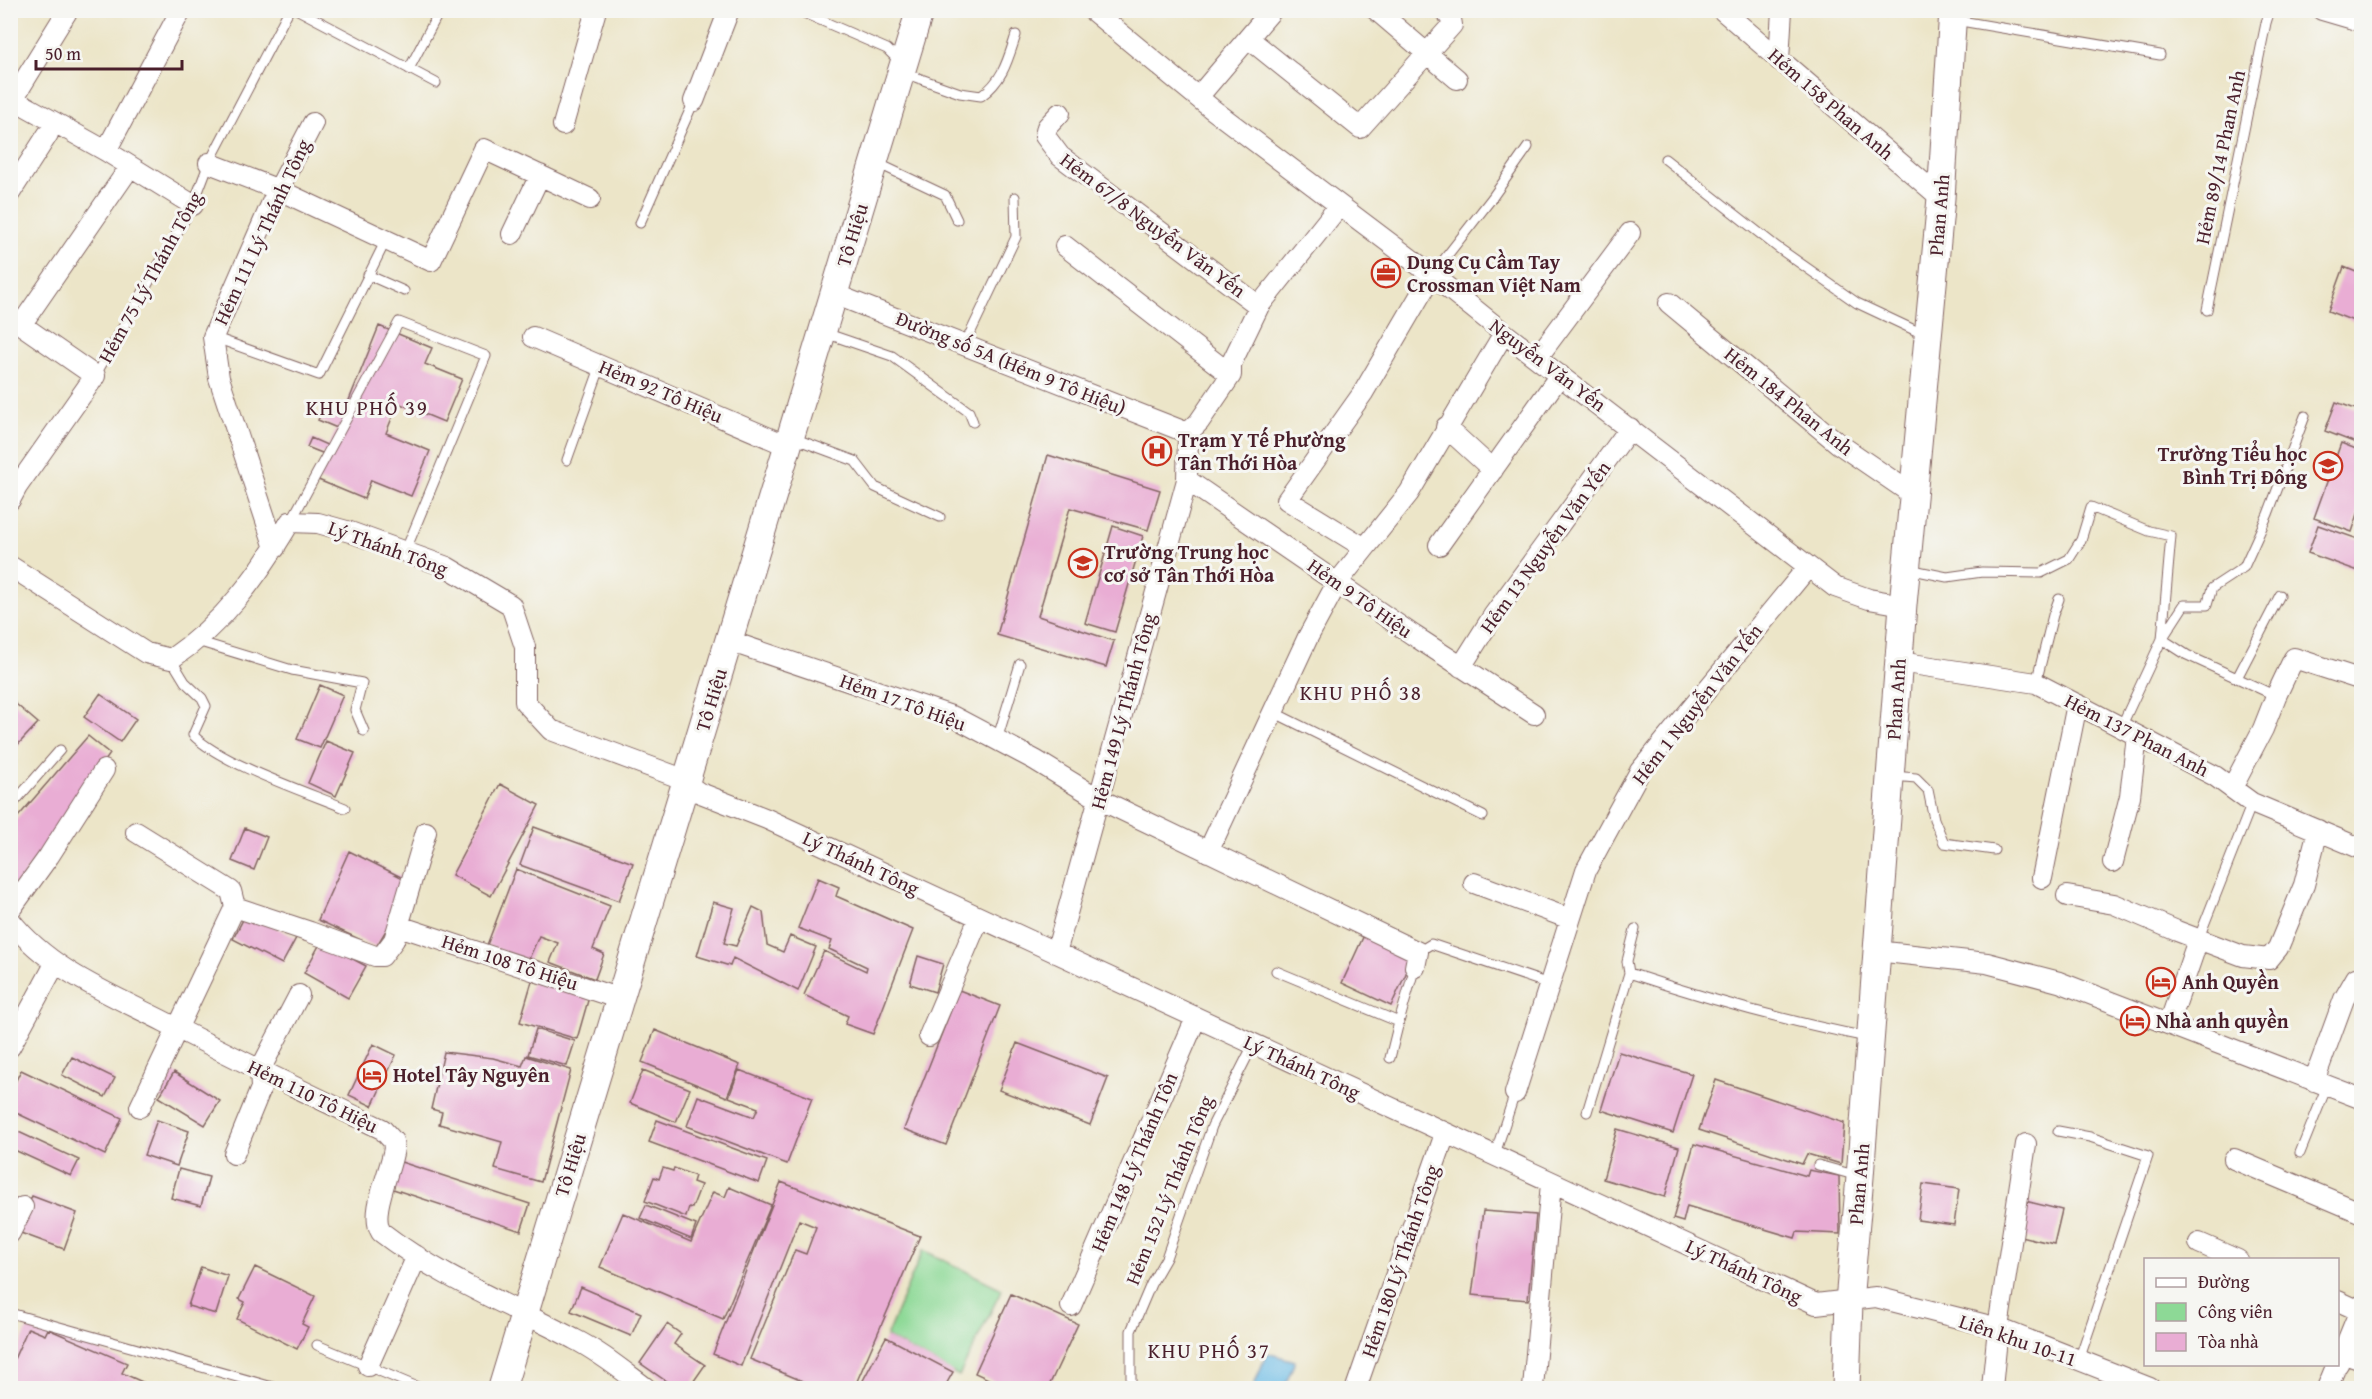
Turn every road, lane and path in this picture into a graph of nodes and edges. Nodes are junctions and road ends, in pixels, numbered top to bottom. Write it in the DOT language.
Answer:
graph roads {
  1 [pos="68,10"];
  2 [pos="182,10"];
  3 [pos="289,10"];
  4 [pos="298,10"];
  5 [pos="440,10"];
  6 [pos="596,10"];
  7 [pos="729,10"];
  8 [pos="797,10"];
  9 [pos="920,10"];
  10 [pos="1092,10"];
  11 [pos="1272,10"];
  12 [pos="1376,10"];
  13 [pos="1445,10"];
  14 [pos="1722,10"];
  15 [pos="1782,10"];
  16 [pos="2270,10"];
  17 [pos="2322,10"];
  18 [pos="1953,15"];
  19 [pos="2356,20"];
  20 [pos="1016,35"];
  21 [pos="1248,38"];
  22 [pos="1427,53"];
  23 [pos="2160,55"];
  24 [pos="1779,60"];
  25 [pos="409,69"];
  26 [pos="903,69"];
  27 [pos="1457,79"];
  28 [pos="436,83"];
  29 [pos="1198,97"];
  30 [pos="694,101"];
  31 [pos="1060,112"];
  32 [pos="313,123"];
  33 [pos="563,125"];
  34 [pos="48,134"];
  35 [pos="1528,147"];
  36 [pos="106,151"];
  37 [pos="1665,159"];
  38 [pos="874,162"];
  39 [pos="209,163"];
  40 [pos="130,167"];
  41 [pos="540,175"];
  42 [pos="279,190"];
  43 [pos="10,193"];
  44 [pos="1015,197"];
  45 [pos="590,198"];
  46 [pos="1941,198"];
  47 [pos="193,205"];
  48 [pos="1339,206"];
  49 [pos="957,220"];
  50 [pos="640,224"];
  51 [pos="1630,233"];
  52 [pos="512,234"];
  53 [pos="386,240"];
  54 [pos="1065,246"];
  55 [pos="368,275"];
  56 [pos="1432,275"];
  57 [pos="404,291"];
  58 [pos="834,294"];
  59 [pos="1669,303"];
  60 [pos="1259,306"];
  61 [pos="2207,310"];
  62 [pos="16,321"];
  63 [pos="823,332"];
  64 [pos="1504,333"];
  65 [pos="1927,336"];
  66 [pos="213,337"];
  67 [pos="533,337"];
  68 [pos="964,344"];
  69 [pos="1537,358"];
  70 [pos="601,365"];
  71 [pos="1231,375"];
  72 [pos="1560,375"];
  73 [pos="95,376"];
  74 [pos="2305,416"];
  75 [pos="973,422"];
  76 [pos="1446,427"];
  77 [pos="1630,428"];
  78 [pos="1188,433"];
  79 [pos="790,442"];
  80 [pos="567,460"];
  81 [pos="1493,470"];
  82 [pos="1187,480"];
  83 [pos="1912,494"];
  84 [pos="10,500"];
  85 [pos="940,516"];
  86 [pos="290,522"];
  87 [pos="1439,545"];
  88 [pos="274,548"];
  89 [pos="1365,548"];
  90 [pos="405,552"];
  91 [pos="10,566"];
  92 [pos="1808,567"];
  93 [pos="1906,569"];
  94 [pos="1337,583"];
  95 [pos="2280,595"];
  96 [pos="2059,599"];
  97 [pos="1903,605"];
  98 [pos="2162,639"];
  99 [pos="197,641"];
  100 [pos="729,641"];
  101 [pos="171,659"];
  102 [pos="1899,662"];
  103 [pos="1020,664"];
  104 [pos="1461,667"];
  105 [pos="2236,678"];
  106 [pos="2361,680"];
  107 [pos="2036,683"];
  108 [pos="2276,696"];
  109 [pos="2077,704"];
  110 [pos="1273,712"];
  111 [pos="1534,714"];
  112 [pos="364,731"];
  113 [pos="2129,731"];
  114 [pos="997,740"];
  115 [pos="60,750"];
  116 [pos="104,770"];
  117 [pos="1890,776"];
  118 [pos="686,784"];
  119 [pos="2232,788"];
  120 [pos="1099,799"];
  121 [pos="2252,803"];
  122 [pos="10,807"];
  123 [pos="345,808"];
  124 [pos="1483,816"];
  125 [pos="2318,830"];
  126 [pos="136,832"];
  127 [pos="426,832"];
  128 [pos="2361,849"];
  129 [pos="1994,850"];
  130 [pos="1208,852"];
  131 [pos="2113,862"];
  132 [pos="2042,878"];
  133 [pos="1474,883"];
  134 [pos="2067,896"];
  135 [pos="235,907"];
  136 [pos="10,910"];
  137 [pos="979,918"];
  138 [pos="1570,919"];
  139 [pos="10,920"];
  140 [pos="399,926"];
  141 [pos="1635,929"];
  142 [pos="2198,940"];
  143 [pos="1876,951"];
  144 [pos="1056,953"];
  145 [pos="55,964"];
  146 [pos="1418,964"];
  147 [pos="1276,971"];
  148 [pos="1629,973"];
  149 [pos="2361,978"];
  150 [pos="1550,984"];
  151 [pos="299,995"];
  152 [pos="620,999"];
  153 [pos="1196,1018"];
  154 [pos="1400,1022"];
  155 [pos="2169,1024"];
  156 [pos="176,1029"];
  157 [pos="929,1036"];
  158 [pos="1870,1037"];
  159 [pos="1253,1045"];
  160 [pos="10,1047"];
  161 [pos="1390,1058"];
  162 [pos="260,1070"];
  163 [pos="2321,1083"];
  164 [pos="1515,1093"];
  165 [pos="2361,1099"];
  166 [pos="140,1107"];
  167 [pos="1587,1112"];
  168 [pos="2058,1131"];
  169 [pos="1445,1134"];
  170 [pos="2026,1144"];
  171 [pos="2300,1153"];
  172 [pos="234,1154"];
  173 [pos="1494,1156"];
  174 [pos="2234,1159"];
  175 [pos="1818,1165"];
  176 [pos="1860,1177"];
  177 [pos="1551,1183"];
  178 [pos="23,1207"];
  179 [pos="2361,1213"];
  180 [pos="10,1233"];
  181 [pos="2199,1243"];
  182 [pos="417,1256"];
  183 [pos="2233,1258"];
  184 [pos="1849,1302"];
  185 [pos="2339,1302"];
  186 [pos="1071,1306"];
  187 [pos="2361,1308"];
  188 [pos="10,1313"];
  189 [pos="524,1316"];
  190 [pos="1998,1328"];
  191 [pos="317,1345"];
  192 [pos="2079,1360"];
  193 [pos="2339,1360"];
  194 [pos="2361,1360"];
  195 [pos="368,1366"];
  196 [pos="2337,1366"];
  197 [pos="276,1389"];
  198 [pos="420,1389"];
  199 [pos="502,1389"];
  200 [pos="646,1389"];
  201 [pos="1131,1389"];
  202 [pos="1356,1389"];
  203 [pos="1533,1389"];
  204 [pos="1846,1389"];
  205 [pos="1992,1389"];
  206 [pos="2150,1389"];
  207 [pos="2327,1389"];
  1 -- 36 [label="street"];
  2 -- 36 [label="street"];
  3 -- 39 [label="lane, Hẻm 75 Lý Thánh Tông"];
  4 -- 25 [label="lane"];
  5 -- 25 [label="lane"];
  6 -- 33 [label="street"];
  7 -- 30 [label="street"];
  8 -- 26 [label="lane"];
  9 -- 26 [label="street, Tô Hiệu"];
  10 -- 29 [label="street, Nguyễn Văn Yến"];
  11 -- 21 [label="street"];
  12 -- 22 [label="street"];
  13 -- 22 [label="street"];
  14 -- 24 [label="street, Hẻm 158 Phan Anh"];
  15 -- 24 [label="street"];
  16 -- 61 [label="lane, Hẻm 89/14 Phan Anh"];
  17 -- 19 [label="street"];
  18 -- 23 [label="lane"];
  18 -- 46 [label="street, Phan Anh"];
  20 -- 26 [label="lane"];
  21 -- 22 [label="street"];
  21 -- 29 [label="street"];
  22 -- 27 [label="street"];
  24 -- 46 [label="street, Hẻm 158 Phan Anh"];
  25 -- 28 [label="lane"];
  26 -- 38 [label="street, Tô Hiệu"];
  29 -- 48 [label="street, Nguyễn Văn Yến"];
  30 -- 50 [label="lane"];
  31 -- 60 [label="street, Hẻm 67/8 Nguyễn Văn Yến"];
  32 -- 42 [label="street, Hẻm 111 Lý Thánh Tông"];
  34 -- 43 [label="street"];
  35 -- 56 [label="lane"];
  36 -- 40 [label="street"];
  37 -- 65 [label="lane"];
  38 -- 49 [label="lane"];
  38 -- 58 [label="street, Tô Hiệu"];
  39 -- 42 [label="street"];
  39 -- 47 [label="lane, Hẻm 75 Lý Thánh Tông"];
  40 -- 47 [label="street"];
  40 -- 62 [label="street"];
  41 -- 45 [label="street"];
  41 -- 52 [label="street"];
  41 -- 53 [label="street"];
  42 -- 53 [label="street"];
  42 -- 66 [label="street, Hẻm 111 Lý Thánh Tông"];
  44 -- 68 [label="lane"];
  46 -- 65 [label="street, Phan Anh"];
  47 -- 73 [label="lane, Hẻm 75 Lý Thánh Tông"];
  48 -- 56 [label="street, Nguyễn Văn Yến"];
  48 -- 60 [label="street"];
  51 -- 69 [label="street"];
  53 -- 55 [label="lane"];
  54 -- 71 [label="street"];
  55 -- 57 [label="lane"];
  55 -- 66 [label="lane"];
  56 -- 64 [label="street, Nguyễn Văn Yến"];
  56 -- 89 [label="street"];
  58 -- 63 [label="street, Tô Hiệu"];
  58 -- 68 [label="street, Đường số 5A (Hẻm 9 Tô Hiệu)"];
  59 -- 83 [label="street, Hẻm 184 Phan Anh"];
  60 -- 71 [label="street"];
  62 -- 73 [label="street"];
  63 -- 75 [label="lane"];
  63 -- 79 [label="street, Tô Hiệu"];
  64 -- 69 [label="street, Nguyễn Văn Yến"];
  64 -- 76 [label="street"];
  65 -- 83 [label="street, Phan Anh"];
  66 -- 88 [label="street, Hẻm 111 Lý Thánh Tông"];
  67 -- 70 [label="street, Hẻm 92 Tô Hiệu"];
  68 -- 78 [label="street, Đường số 5A (Hẻm 9 Tô Hiệu)"];
  69 -- 72 [label="street, Nguyễn Văn Yến"];
  70 -- 79 [label="street, Hẻm 92 Tô Hiệu"];
  70 -- 80 [label="lane"];
  71 -- 78 [label="street"];
  72 -- 77 [label="street, Nguyễn Văn Yến"];
  72 -- 81 [label="street"];
  73 -- 84 [label="street, Hẻm 75 Lý Thánh Tông"];
  74 -- 98 [label="lane"];
  76 -- 81 [label="street"];
  76 -- 89 [label="street"];
  77 -- 92 [label="street, Nguyễn Văn Yến"];
  77 -- 104 [label="street, Hẻm 13 Nguyễn Văn Yến"];
  78 -- 82 [label="street, Hẻm 149 Lý Thánh Tông"];
  79 -- 85 [label="lane"];
  79 -- 100 [label="street, Tô Hiệu"];
  81 -- 87 [label="street"];
  82 -- 94 [label="street, Hẻm 9 Tô Hiệu"];
  82 -- 120 [label="street, Hẻm 149 Lý Thánh Tông"];
  83 -- 93 [label="street, Phan Anh"];
  86 -- 88 [label="street"];
  86 -- 90 [label="street, Lý Thánh Tông"];
  86 -- 90 [label="lane"];
  88 -- 99 [label="street"];
  89 -- 94 [label="street"];
  90 -- 118 [label="street, Lý Thánh Tông"];
  91 -- 101 [label="street"];
  92 -- 97 [label="street, Nguyễn Văn Yến"];
  92 -- 138 [label="street, Hẻm 1 Nguyễn Văn Yến"];
  93 -- 97 [label="street, Phan Anh"];
  93 -- 98 [label="lane"];
  94 -- 104 [label="street, Hẻm 9 Tô Hiệu"];
  94 -- 110 [label="street"];
  95 -- 105 [label="lane"];
  96 -- 107 [label="lane"];
  97 -- 102 [label="street, Phan Anh"];
  98 -- 105 [label="lane"];
  98 -- 113 [label="lane"];
  99 -- 101 [label="street"];
  99 -- 112 [label="lane"];
  100 -- 114 [label="street, Hẻm 17 Tô Hiệu"];
  100 -- 118 [label="street, Tô Hiệu"];
  101 -- 123 [label="lane"];
  102 -- 107 [label="street, Hẻm 137 Phan Anh"];
  102 -- 117 [label="street, Phan Anh"];
  103 -- 114 [label="lane"];
  104 -- 111 [label="street, Hẻm 9 Tô Hiệu"];
  105 -- 108 [label="lane"];
  106 -- 108 [label="street"];
  107 -- 109 [label="street, Hẻm 137 Phan Anh"];
  108 -- 119 [label="street"];
  109 -- 113 [label="street, Hẻm 137 Phan Anh"];
  109 -- 132 [label="street"];
  110 -- 124 [label="lane"];
  110 -- 130 [label="street"];
  113 -- 119 [label="street, Hẻm 137 Phan Anh"];
  113 -- 131 [label="street"];
  114 -- 120 [label="street, Hẻm 17 Tô Hiệu"];
  115 -- 122 [label="lane"];
  116 -- 136 [label="street"];
  117 -- 129 [label="lane"];
  117 -- 143 [label="street, Phan Anh"];
  118 -- 137 [label="street, Lý Thánh Tông"];
  118 -- 152 [label="street, Tô Hiệu"];
  119 -- 121 [label="street, Hẻm 137 Phan Anh"];
  120 -- 130 [label="street, Hẻm 17 Tô Hiệu"];
  120 -- 144 [label="street, Hẻm 149 Lý Thánh Tông"];
  121 -- 125 [label="street, Hẻm 137 Phan Anh"];
  121 -- 142 [label="lane"];
  125 -- 128 [label="street, Hẻm 137 Phan Anh"];
  125 -- 142 [label="street"];
  126 -- 135 [label="street"];
  127 -- 140 [label="street"];
  130 -- 146 [label="street, Hẻm 17 Tô Hiệu"];
  133 -- 138 [label="street"];
  134 -- 142 [label="street"];
  135 -- 140 [label="street"];
  135 -- 156 [label="street"];
  137 -- 144 [label="street, Lý Thánh Tông"];
  137 -- 157 [label="street"];
  138 -- 150 [label="street, Hẻm 1 Nguyễn Văn Yến"];
  139 -- 145 [label="street, Hẻm 110 Tô Hiệu"];
  140 -- 152 [label="street, Hẻm 108 Tô Hiệu"];
  141 -- 148 [label="lane"];
  142 -- 155 [label="street"];
  143 -- 155 [label="street"];
  143 -- 158 [label="street, Phan Anh"];
  144 -- 153 [label="street, Lý Thánh Tông"];
  145 -- 156 [label="street, Hẻm 110 Tô Hiệu"];
  145 -- 160 [label="street"];
  146 -- 150 [label="lane"];
  146 -- 154 [label="lane"];
  147 -- 154 [label="lane"];
  148 -- 158 [label="lane"];
  148 -- 167 [label="lane"];
  149 -- 163 [label="street"];
  150 -- 164 [label="street, Hẻm 1 Nguyễn Văn Yến"];
  151 -- 162 [label="street"];
  152 -- 189 [label="street, Tô Hiệu"];
  153 -- 159 [label="street, Lý Thánh Tông"];
  153 -- 186 [label="street, Hẻm 148 Lý Thánh Tôn"];
  154 -- 161 [label="lane"];
  155 -- 163 [label="street"];
  156 -- 162 [label="street, Hẻm 110 Tô Hiệu"];
  156 -- 166 [label="street"];
  158 -- 176 [label="street, Phan Anh"];
  159 -- 169 [label="street, Lý Thánh Tông"];
  159 -- 201 [label="lane, Hẻm 152 Lý Thánh Tông"];
  162 -- 172 [label="street"];
  162 -- 182 [label="street, Hẻm 110 Tô Hiệu"];
  163 -- 165 [label="street"];
  163 -- 171 [label="lane"];
  164 -- 173 [label="lane"];
  168 -- 192 [label="lane"];
  169 -- 173 [label="street, Lý Thánh Tông"];
  169 -- 202 [label="street, Hẻm 180 Lý Thánh Tông"];
  170 -- 190 [label="street"];
  173 -- 177 [label="street, Lý Thánh Tông"];
  174 -- 179 [label="street"];
  175 -- 176 [label="lane"];
  176 -- 184 [label="street, Phan Anh"];
  177 -- 184 [label="street, Lý Thánh Tông"];
  177 -- 203 [label="street"];
  178 -- 180 [label="street"];
  181 -- 183 [label="street"];
  182 -- 189 [label="street, Hẻm 110 Tô Hiệu"];
  182 -- 195 [label="street"];
  184 -- 190 [label="street, Liên khu 10-11"];
  184 -- 204 [label="street, Phan Anh"];
  185 -- 187 [label="street"];
  187 -- 193 [label="street"];
  188 -- 197 [label="lane"];
  189 -- 199 [label="street, Tô Hiệu"];
  189 -- 200 [label="street, Hẻm 110 Tô Hiệu"];
  190 -- 192 [label="street, Liên khu 10-11"];
  190 -- 205 [label="street"];
  191 -- 195 [label="lane"];
  192 -- 206 [label="street, Liên khu 10-11"];
  193 -- 194 [label="street"];
  195 -- 198 [label="lane"];
  196 -- 207 [label="street"];
}
